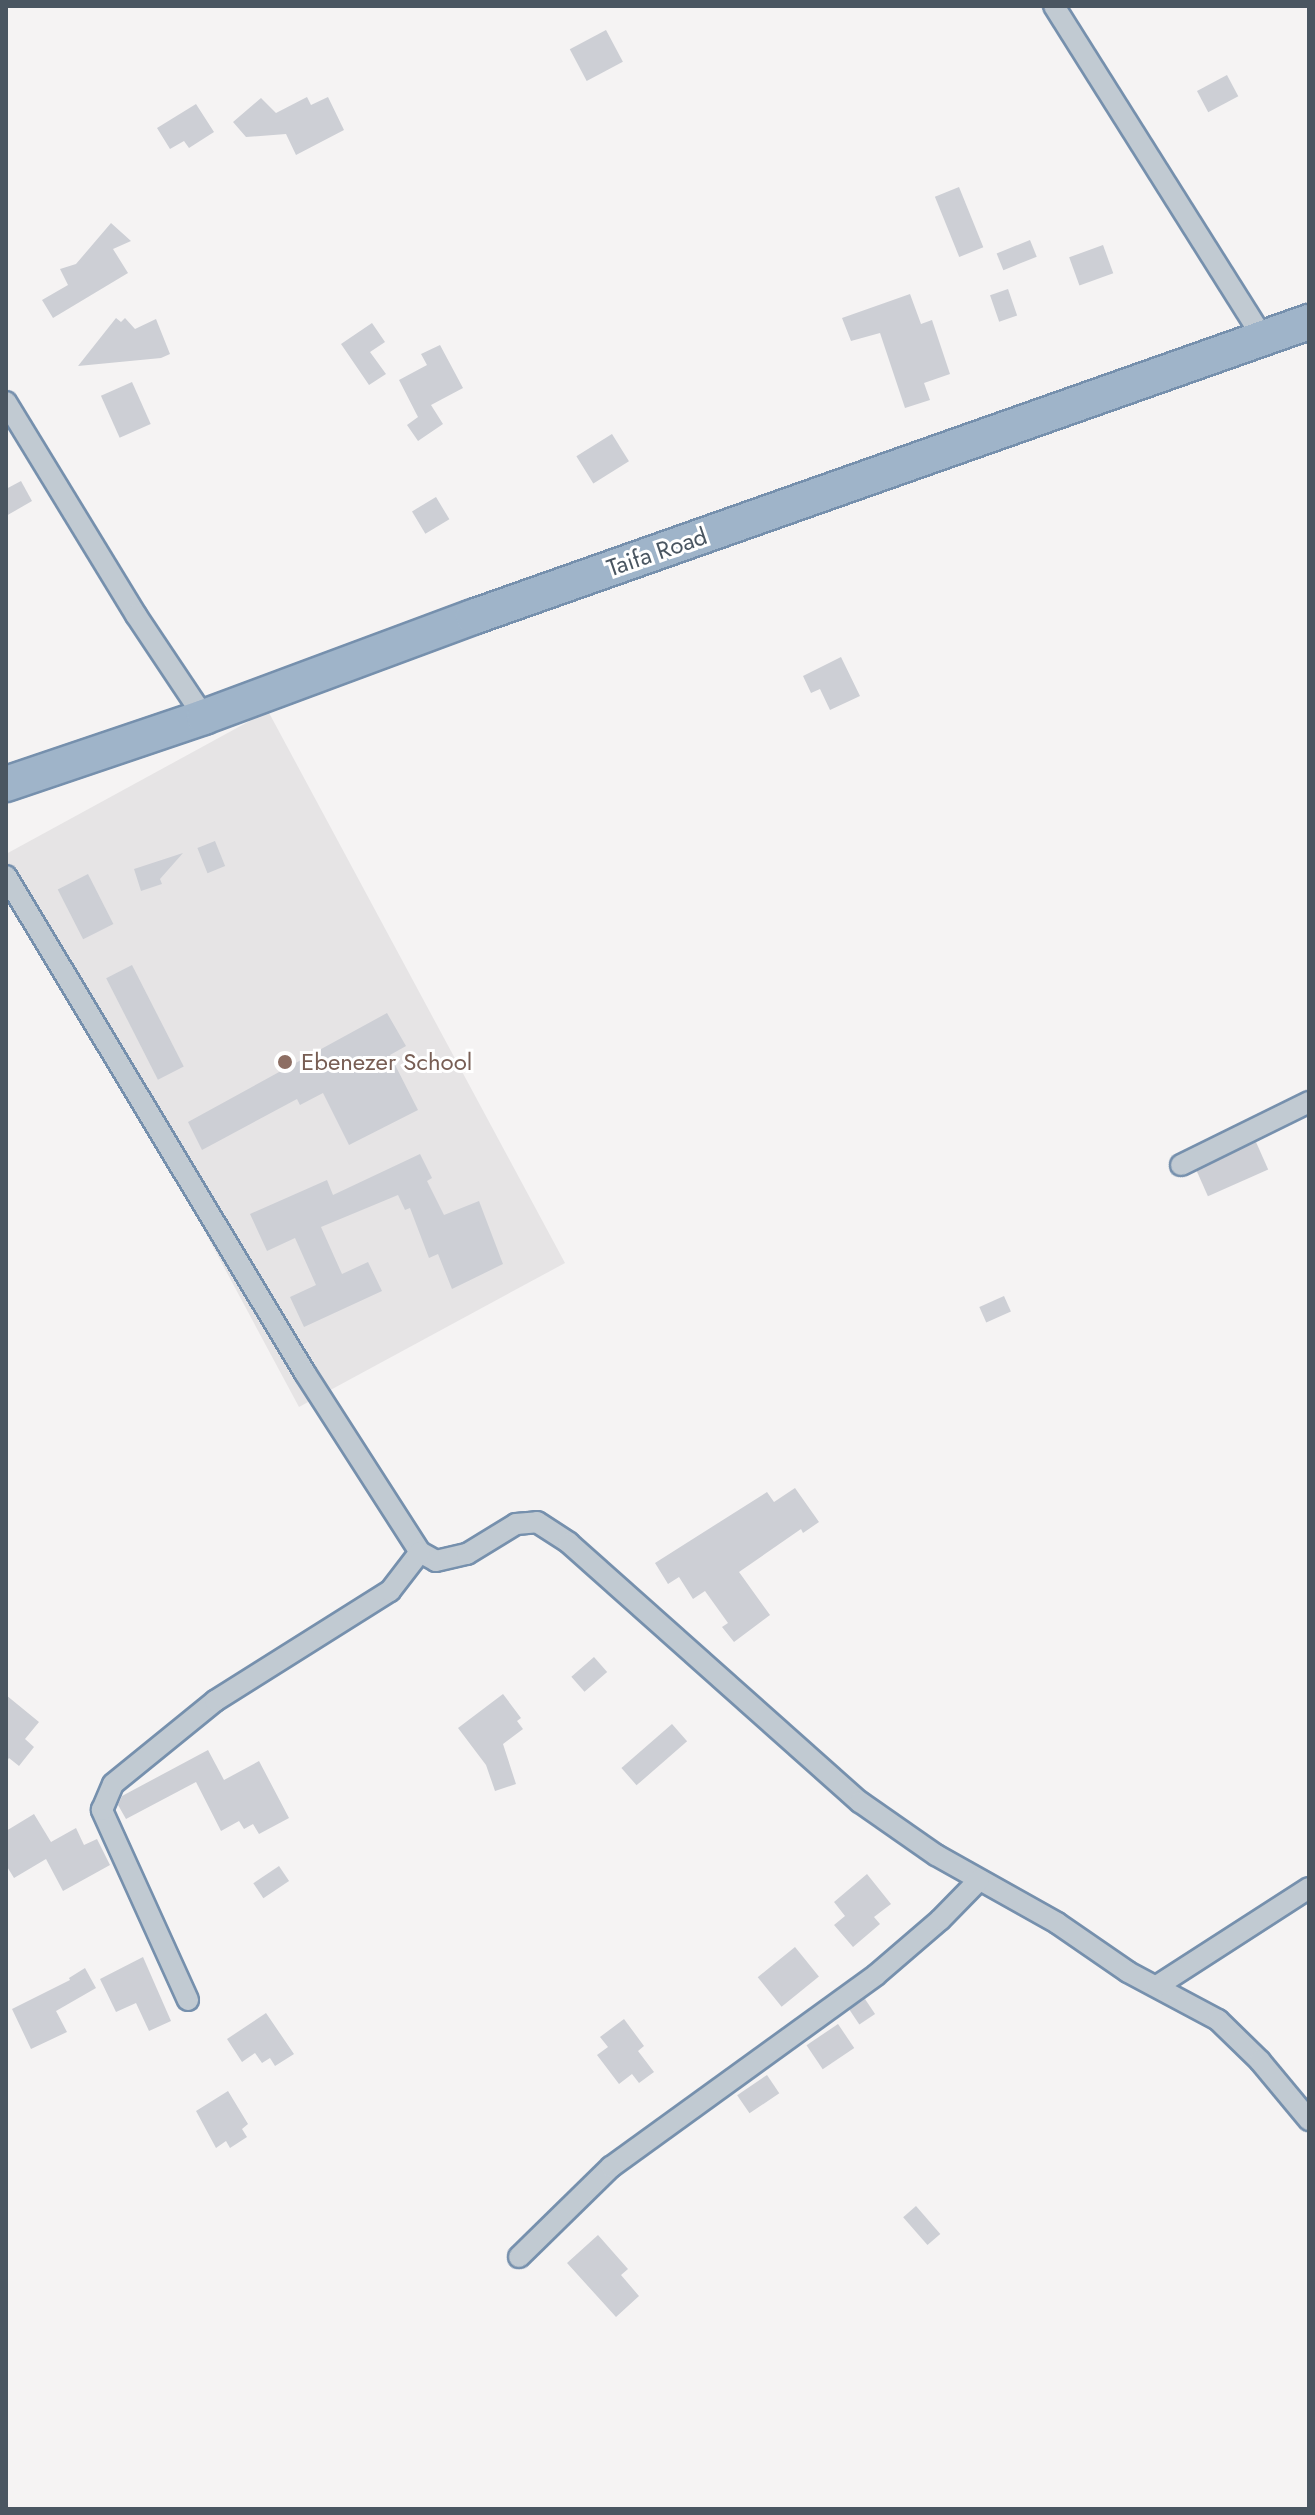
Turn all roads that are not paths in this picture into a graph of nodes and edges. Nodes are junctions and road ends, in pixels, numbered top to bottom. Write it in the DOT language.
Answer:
graph roads {
  1 [pos="1054,6"];
  2 [pos="1309,322"];
  3 [pos="1263,338"];
  4 [pos="6,402"];
  5 [pos="204,717"];
  6 [pos="6,784"];
  7 [pos="6,876"];
  8 [pos="1307,1108"];
  9 [pos="1181,1165"];
  10 [pos="420,1552"];
  11 [pos="979,1880"];
  12 [pos="1309,1888"];
  13 [pos="1157,1986"];
  14 [pos="188,2000"];
  15 [pos="1309,2120"];
  16 [pos="519,2257"];
  1 -- 3 [label="street"];
  2 -- 3 [label="highway, Taifa Road"];
  3 -- 5 [label="highway, Taifa Road"];
  4 -- 5 [label="street"];
  5 -- 6 [label="highway, Taifa Road"];
  7 -- 10 [label="street"];
  8 -- 9 [label="street"];
  10 -- 11 [label="street"];
  10 -- 14 [label="street"];
  11 -- 13 [label="street"];
  11 -- 16 [label="street"];
  12 -- 13 [label="street"];
  13 -- 15 [label="street"];
}
